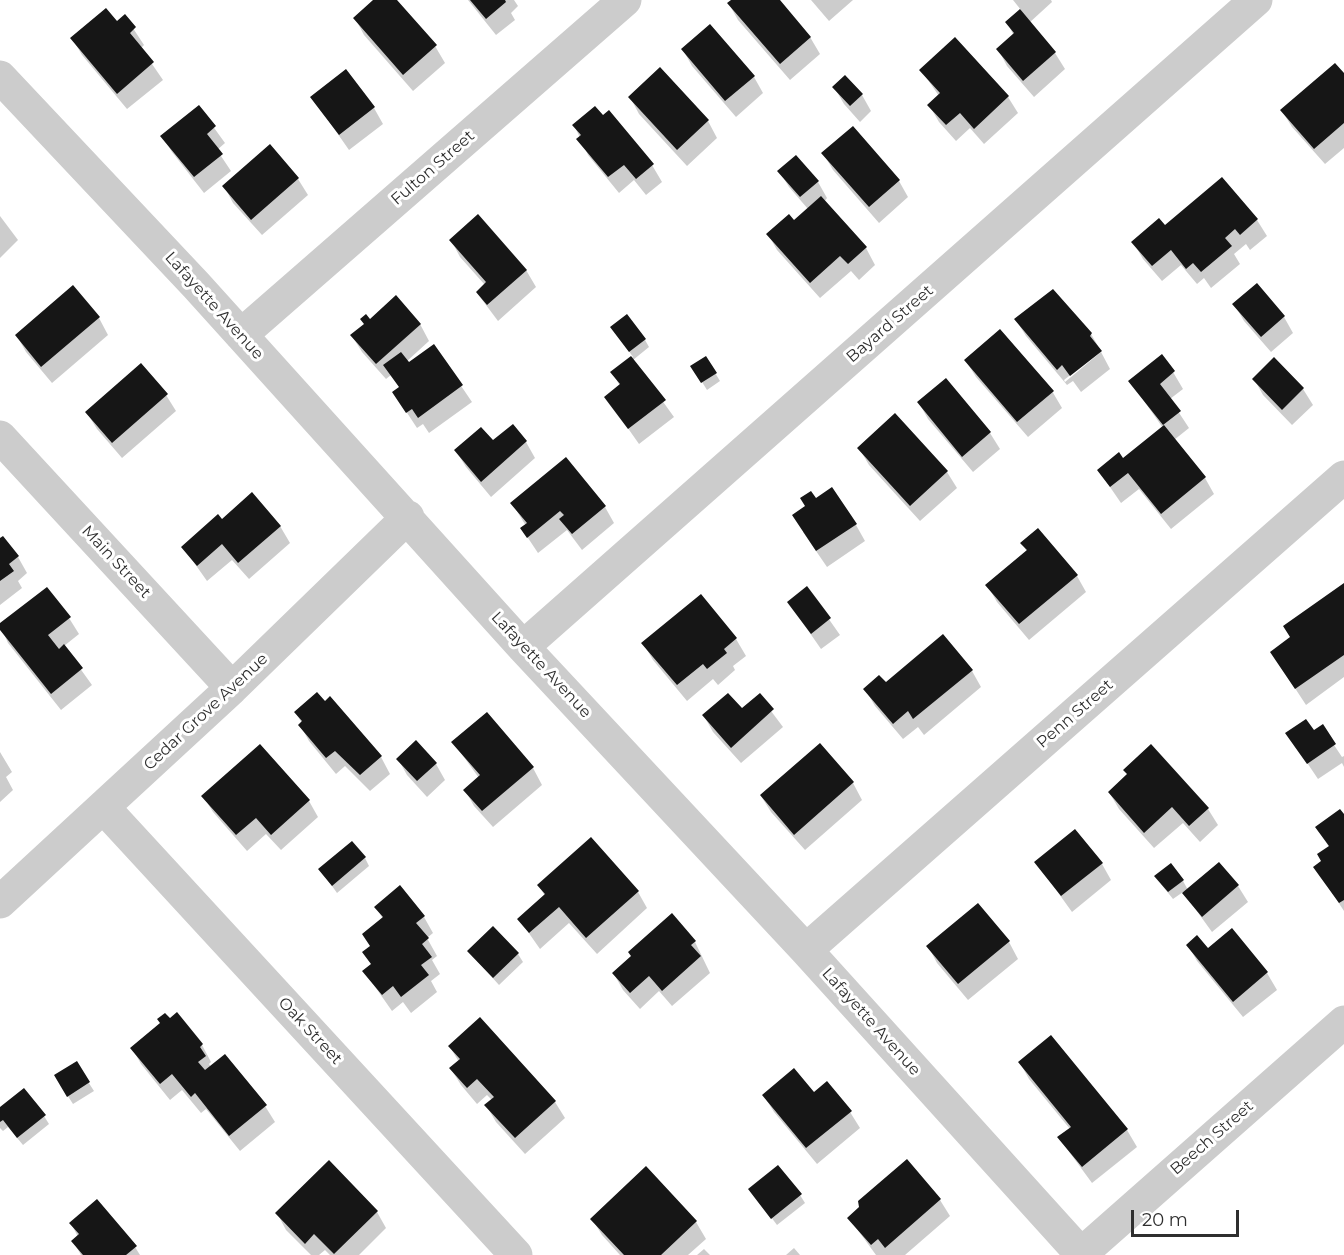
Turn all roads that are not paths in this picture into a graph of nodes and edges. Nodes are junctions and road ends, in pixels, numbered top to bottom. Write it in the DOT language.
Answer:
graph roads {
  1 [pos="625,0"];
  2 [pos="1256,0"];
  3 [pos="0,77"];
  4 [pos="241,335"];
  5 [pos="0,437"];
  6 [pos="1344,477"];
  7 [pos="408,517"];
  8 [pos="524,647"];
  9 [pos="232,688"];
  10 [pos="104,808"];
  11 [pos="0,902"];
  12 [pos="806,950"];
  13 [pos="1344,1022"];
  14 [pos="516,1255"];
  15 [pos="1081,1255"];
  1 -- 4 [label="street, Fulton Street"];
  2 -- 8 [label="street, Bayard Street"];
  3 -- 4 [label="street, Lafayette Avenue"];
  4 -- 7 [label="street, Lafayette Avenue"];
  5 -- 9 [label="street, Main Street"];
  6 -- 12 [label="street, Penn Street"];
  7 -- 8 [label="street, Lafayette Avenue"];
  7 -- 9 [label="street, Cedar Grove Avenue"];
  8 -- 12 [label="street, Lafayette Avenue"];
  9 -- 10 [label="street, Cedar Grove Avenue"];
  10 -- 11 [label="street, Cedar Grove Avenue"];
  10 -- 14 [label="street, Oak Street"];
  12 -- 15 [label="street, Lafayette Avenue"];
  13 -- 15 [label="street, Beech Street"];
}
